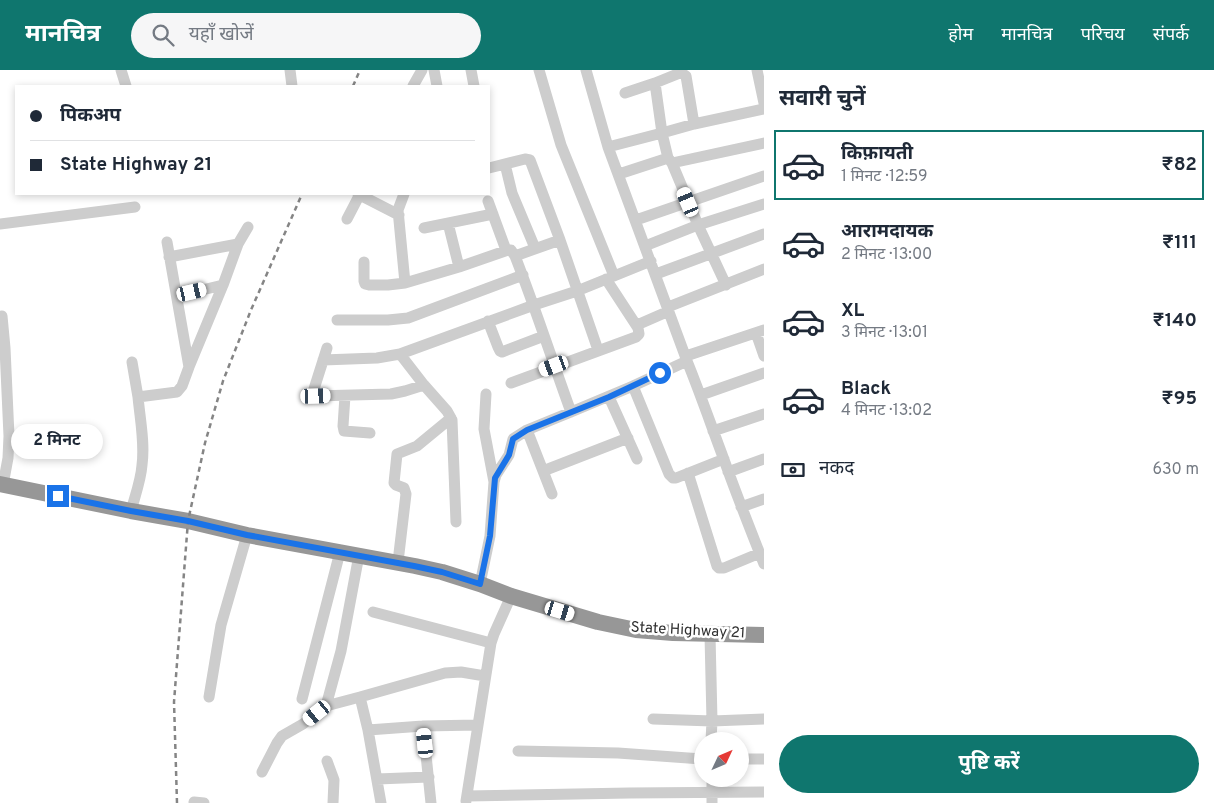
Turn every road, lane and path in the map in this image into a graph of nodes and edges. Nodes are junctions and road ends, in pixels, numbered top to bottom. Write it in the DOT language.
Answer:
graph roads {
  1 [pos="121,70"];
  2 [pos="290,70"];
  3 [pos="422,70"];
  4 [pos="434,70"];
  5 [pos="472,70"];
  6 [pos="539,70"];
  7 [pos="586,70"];
  8 [pos="757,70"];
  9 [pos="654,83"];
  10 [pos="126,85"];
  11 [pos="292,85"];
  12 [pos="414,85"];
  13 [pos="437,85"];
  14 [pos="474,85"];
  15 [pos="625,93"];
  16 [pos="764,103"];
  17 [pos="764,109"];
  18 [pos="694,124"];
  19 [pos="662,133"];
  20 [pos="764,143"];
  21 [pos="608,147"];
  22 [pos="670,161"];
  23 [pos="505,164"];
  24 [pos="490,167"];
  25 [pos="619,174"];
  26 [pos="764,176"];
  27 [pos="358,195"];
  28 [pos="361,195"];
  29 [pos="404,195"];
  30 [pos="488,201"];
  31 [pos="688,202"];
  32 [pos="764,204"];
  33 [pos="135,207"];
  34 [pos="493,214"];
  35 [pos="399,215"];
  36 [pos="347,218"];
  37 [pos="636,220"];
  38 [pos="448,223"];
  39 [pos="0,224"];
  40 [pos="698,226"];
  41 [pos="248,227"];
  42 [pos="424,228"];
  43 [pos="764,234"];
  44 [pos="560,240"];
  45 [pos="167,242"];
  46 [pos="238,244"];
  47 [pos="645,246"];
  48 [pos="535,248"];
  49 [pos="510,253"];
  50 [pos="711,253"];
  51 [pos="170,257"];
  52 [pos="651,261"];
  53 [pos="364,262"];
  54 [pos="459,267"];
  55 [pos="764,269"];
  56 [pos="656,274"];
  57 [pos="523,275"];
  58 [pos="610,278"];
  59 [pos="405,283"];
  60 [pos="223,285"];
  61 [pos="726,285"];
  62 [pos="577,291"];
  63 [pos="177,296"];
  64 [pos="534,305"];
  65 [pos="668,309"];
  66 [pos="2,316"];
  67 [pos="337,320"];
  68 [pos="488,321"];
  69 [pos="637,325"];
  70 [pos="760,332"];
  71 [pos="544,336"];
  72 [pos="327,348"];
  73 [pos="598,350"];
  74 [pos="400,354"];
  75 [pos="764,356"];
  76 [pos="686,358"];
  77 [pos="323,360"];
  78 [pos="132,362"];
  79 [pos="554,366"];
  80 [pos="189,367"];
  81 [pos="764,373"];
  82 [pos="511,383"];
  83 [pos="424,385"];
  84 [pos="633,386"];
  85 [pos="486,394"];
  86 [pos="701,394"];
  87 [pos="345,396"];
  88 [pos="138,397"];
  89 [pos="609,397"];
  90 [pos="571,412"];
  91 [pos="764,414"];
  92 [pos="451,418"];
  93 [pos="527,430"];
  94 [pos="713,431"];
  95 [pos="370,433"];
  96 [pos="628,438"];
  97 [pos="637,459"];
  98 [pos="724,459"];
  99 [pos="764,459"];
  100 [pos="543,471"];
  101 [pos="728,472"];
  102 [pos="688,473"];
  103 [pos="494,482"];
  104 [pos="2,484"];
  105 [pos="552,494"];
  106 [pos="764,499"];
  107 [pos="741,507"];
  108 [pos="131,511"];
  109 [pos="456,522"];
  110 [pos="247,535"];
  111 [pos="340,552"];
  112 [pos="359,555"];
  113 [pos="763,561"];
  114 [pos="398,562"];
  115 [pos="480,584"];
  116 [pos="511,596"];
  117 [pos="373,612"];
  118 [pos="710,635"];
  119 [pos="764,635"];
  120 [pos="491,643"];
  121 [pos="485,676"];
  122 [pos="209,697"];
  123 [pos="360,697"];
  124 [pos="302,699"];
  125 [pos="326,706"];
  126 [pos="653,719"];
  127 [pos="764,719"];
  128 [pos="712,721"];
  129 [pos="478,725"];
  130 [pos="423,726"];
  131 [pos="368,730"];
  132 [pos="711,732"];
  133 [pos="518,751"];
  134 [pos="694,758"];
  135 [pos="749,759"];
  136 [pos="764,759"];
  137 [pos="327,761"];
  138 [pos="262,772"];
  139 [pos="429,777"];
  140 [pos="377,779"];
  141 [pos="764,792"];
  142 [pos="712,798"];
  143 [pos="467,799"];
  144 [pos="333,803"];
  145 [pos="381,803"];
  146 [pos="432,803"];
  1 -- 10 [label="street"];
  2 -- 11 [label="street"];
  3 -- 12 [label="street"];
  4 -- 13 [label="street"];
  5 -- 14 [label="street"];
  6 -- 58 [label="street"];
  7 -- 21 [label="street"];
  8 -- 16 [label="street"];
  9 -- 15 [label="street"];
  9 -- 18 [label="street"];
  9 -- 19 [label="street"];
  17 -- 18 [label="street"];
  18 -- 19 [label="street"];
  19 -- 21 [label="street"];
  19 -- 22 [label="street"];
  20 -- 22 [label="street"];
  21 -- 25 [label="street"];
  22 -- 25 [label="street"];
  22 -- 31 [label="street"];
  23 -- 24 [label="street"];
  23 -- 44 [label="street"];
  23 -- 48 [label="street"];
  25 -- 37 [label="street"];
  26 -- 31 [label="street"];
  27 -- 36 [label="street"];
  28 -- 35 [label="street"];
  29 -- 35 [label="street"];
  30 -- 34 [label="street"];
  31 -- 37 [label="street"];
  31 -- 40 [label="street"];
  32 -- 40 [label="street"];
  33 -- 39 [label="street"];
  34 -- 38 [label="street"];
  34 -- 49 [label="street"];
  35 -- 59 [label="street"];
  37 -- 47 [label="street"];
  38 -- 42 [label="street"];
  38 -- 54 [label="street"];
  40 -- 47 [label="street"];
  40 -- 50 [label="street"];
  41 -- 46 [label="street"];
  43 -- 50 [label="street"];
  44 -- 48 [label="street"];
  44 -- 62 [label="street"];
  45 -- 51 [label="street"];
  46 -- 51 [label="street"];
  46 -- 60 [label="street"];
  47 -- 52 [label="street"];
  48 -- 49 [label="street"];
  49 -- 54 [label="street"];
  49 -- 57 [label="street"];
  50 -- 56 [label="street"];
  50 -- 61 [label="street"];
  51 -- 63 [label="street"];
  52 -- 56 [label="street"];
  52 -- 58 [label="street"];
  53 -- 59 [label="street"];
  54 -- 59 [label="street"];
  55 -- 61 [label="street"];
  56 -- 65 [label="street"];
  57 -- 64 [label="street"];
  57 -- 67 [label="street"];
  58 -- 62 [label="street"];
  58 -- 69 [label="street"];
  60 -- 63 [label="street"];
  60 -- 80 [label="street"];
  61 -- 65 [label="street"];
  62 -- 64 [label="street"];
  62 -- 73 [label="street"];
  63 -- 80 [label="street"];
  64 -- 68 [label="street"];
  64 -- 71 [label="street"];
  65 -- 69 [label="street"];
  65 -- 76 [label="street"];
  66 -- 104 [label="street"];
  68 -- 71 [label="street"];
  68 -- 74 [label="street"];
  69 -- 73 [label="street"];
  70 -- 75 [label="street"];
  70 -- 76 [label="street"];
  71 -- 79 [label="street"];
  72 -- 77 [label="street"];
  73 -- 79 [label="street"];
  74 -- 77 [label="street"];
  74 -- 83 [label="street"];
  76 -- 84 [label="street"];
  76 -- 86 [label="street"];
  77 -- 87 [label="street"];
  78 -- 88 [label="street"];
  79 -- 82 [label="street"];
  79 -- 90 [label="street"];
  80 -- 88 [label="street"];
  81 -- 86 [label="street"];
  83 -- 87 [label="street"];
  83 -- 92 [label="street"];
  84 -- 89 [label="street"];
  84 -- 102 [label="street"];
  85 -- 103 [label="street"];
  86 -- 94 [label="street"];
  87 -- 95 [label="street"];
  88 -- 108 [label="street"];
  89 -- 90 [label="street"];
  89 -- 96 [label="street"];
  90 -- 93 [label="street"];
  91 -- 94 [label="street"];
  92 -- 109 [label="street"];
  92 -- 114 [label="street"];
  93 -- 100 [label="street"];
  93 -- 103 [label="street"];
  94 -- 98 [label="street"];
  96 -- 97 [label="street"];
  96 -- 100 [label="street"];
  98 -- 101 [label="street"];
  98 -- 102 [label="street"];
  99 -- 101 [label="street"];
  100 -- 105 [label="street"];
  101 -- 107 [label="street"];
  102 -- 113 [label="street"];
  103 -- 115 [label="street"];
  104 -- 108 [label="highway, State Highway 21"];
  106 -- 107 [label="street"];
  107 -- 113 [label="street"];
  108 -- 110 [label="highway, State Highway 21"];
  110 -- 111 [label="highway, State Highway 21"];
  110 -- 122 [label="street"];
  111 -- 112 [label="highway, State Highway 21"];
  111 -- 124 [label="street"];
  112 -- 114 [label="highway, State Highway 21"];
  112 -- 125 [label="street"];
  114 -- 115 [label="highway, State Highway 21"];
  115 -- 116 [label="highway, State Highway 21"];
  116 -- 118 [label="highway, State Highway 21"];
  116 -- 120 [label="street"];
  117 -- 120 [label="street"];
  118 -- 119 [label="highway, State Highway 21"];
  118 -- 128 [label="street"];
  120 -- 121 [label="street"];
  121 -- 123 [label="street"];
  121 -- 129 [label="street"];
  123 -- 125 [label="street"];
  123 -- 131 [label="street"];
  125 -- 138 [label="street"];
  126 -- 128 [label="street"];
  127 -- 128 [label="street"];
  128 -- 132 [label="street"];
  129 -- 130 [label="street"];
  129 -- 143 [label="street"];
  130 -- 131 [label="street"];
  130 -- 139 [label="street"];
  131 -- 140 [label="street"];
  133 -- 134 [label="street"];
  135 -- 136 [label="street"];
  137 -- 144 [label="street"];
  139 -- 140 [label="street"];
  139 -- 146 [label="street"];
  140 -- 145 [label="street"];
  141 -- 142 [label="street"];
  142 -- 143 [label="street"];
}
